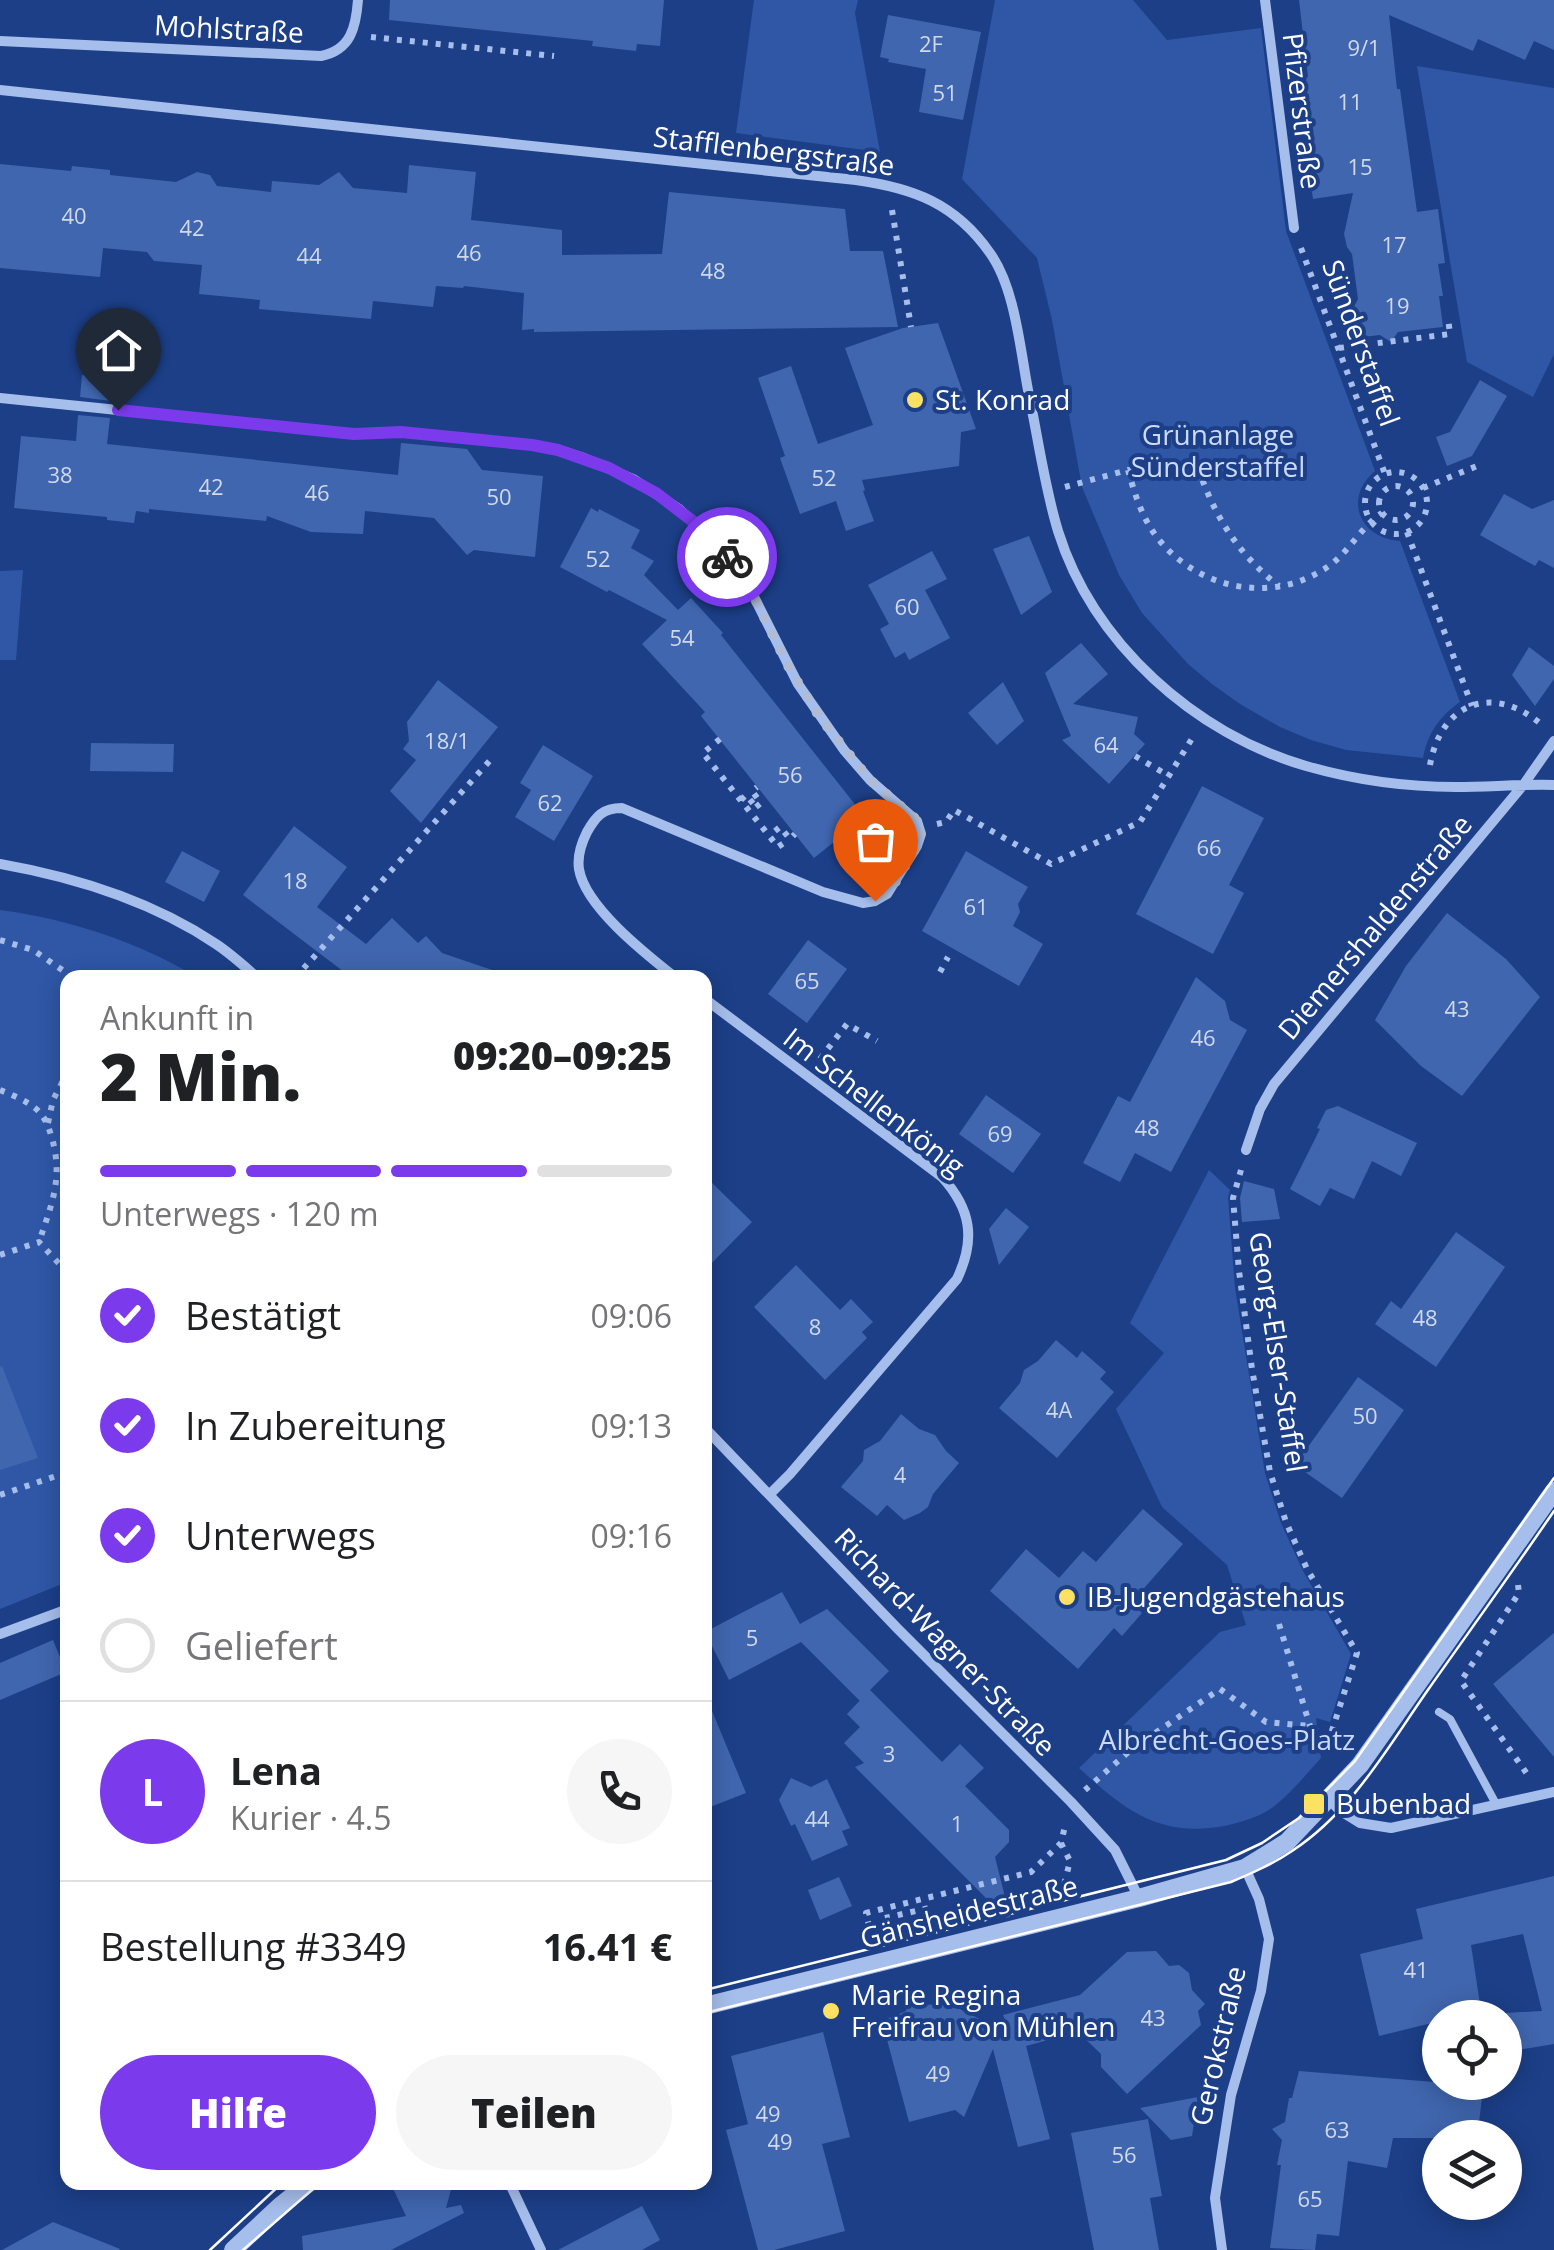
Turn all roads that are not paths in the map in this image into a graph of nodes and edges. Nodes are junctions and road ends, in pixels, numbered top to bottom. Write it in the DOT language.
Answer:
graph roads {
  1 [pos="358,0"];
  2 [pos="1266,0"];
  3 [pos="0,41"];
  4 [pos="0,90"];
  5 [pos="1294,228"];
  6 [pos="0,398"];
  7 [pos="1554,741"];
  8 [pos="1524,784"];
  9 [pos="1554,784"];
  10 [pos="0,864"];
  11 [pos="248,970"];
  12 [pos="666,970"];
  13 [pos="712,1004"];
  14 [pos="1246,1150"];
  15 [pos="712,1435"];
  16 [pos="1554,1490"];
  17 [pos="770,1494"];
  18 [pos="60,1611"];
  19 [pos="0,1634"];
  20 [pos="1439,1712"];
  21 [pos="1548,1794"];
  22 [pos="1330,1799"];
  23 [pos="1496,1804"];
  24 [pos="1246,1868"];
  25 [pos="1139,1898"];
  26 [pos="712,2004"];
  27 [pos="300,2190"];
  28 [pos="514,2190"];
  29 [pos="234,2250"];
  30 [pos="541,2250"];
  31 [pos="1222,2250"];
  1 -- 3 [label="street, Mohlstraße"];
  2 -- 5 [label="street, Pfizerstraße"];
  4 -- 8 [label="street, Stafflenbergstraße"];
  6 -- 12 [label="street"];
  7 -- 8 [label="street, Diemershaldenstraße"];
  8 -- 9 [label="street, Stafflenbergstraße"];
  8 -- 14 [label="street, Diemershaldenstraße"];
  10 -- 11 [label="street"];
  13 -- 17 [label="street, Im Schellenkönig"];
  15 -- 17 [label="street, Richard-Wagner-Straße"];
  16 -- 22 [label="street"];
  17 -- 25 [label="street, Richard-Wagner-Straße"];
  18 -- 19 [label="street"];
  20 -- 23 [label="lane"];
  21 -- 23 [label="street"];
  22 -- 23 [label="street"];
  22 -- 24 [label="street"];
  24 -- 25 [label="street, Gänsheidestraße"];
  24 -- 31 [label="street, Gerokstraße"];
  25 -- 26 [label="street, Gänsheidestraße"];
  27 -- 29 [label="street"];
  28 -- 30 [label="street"];
}
